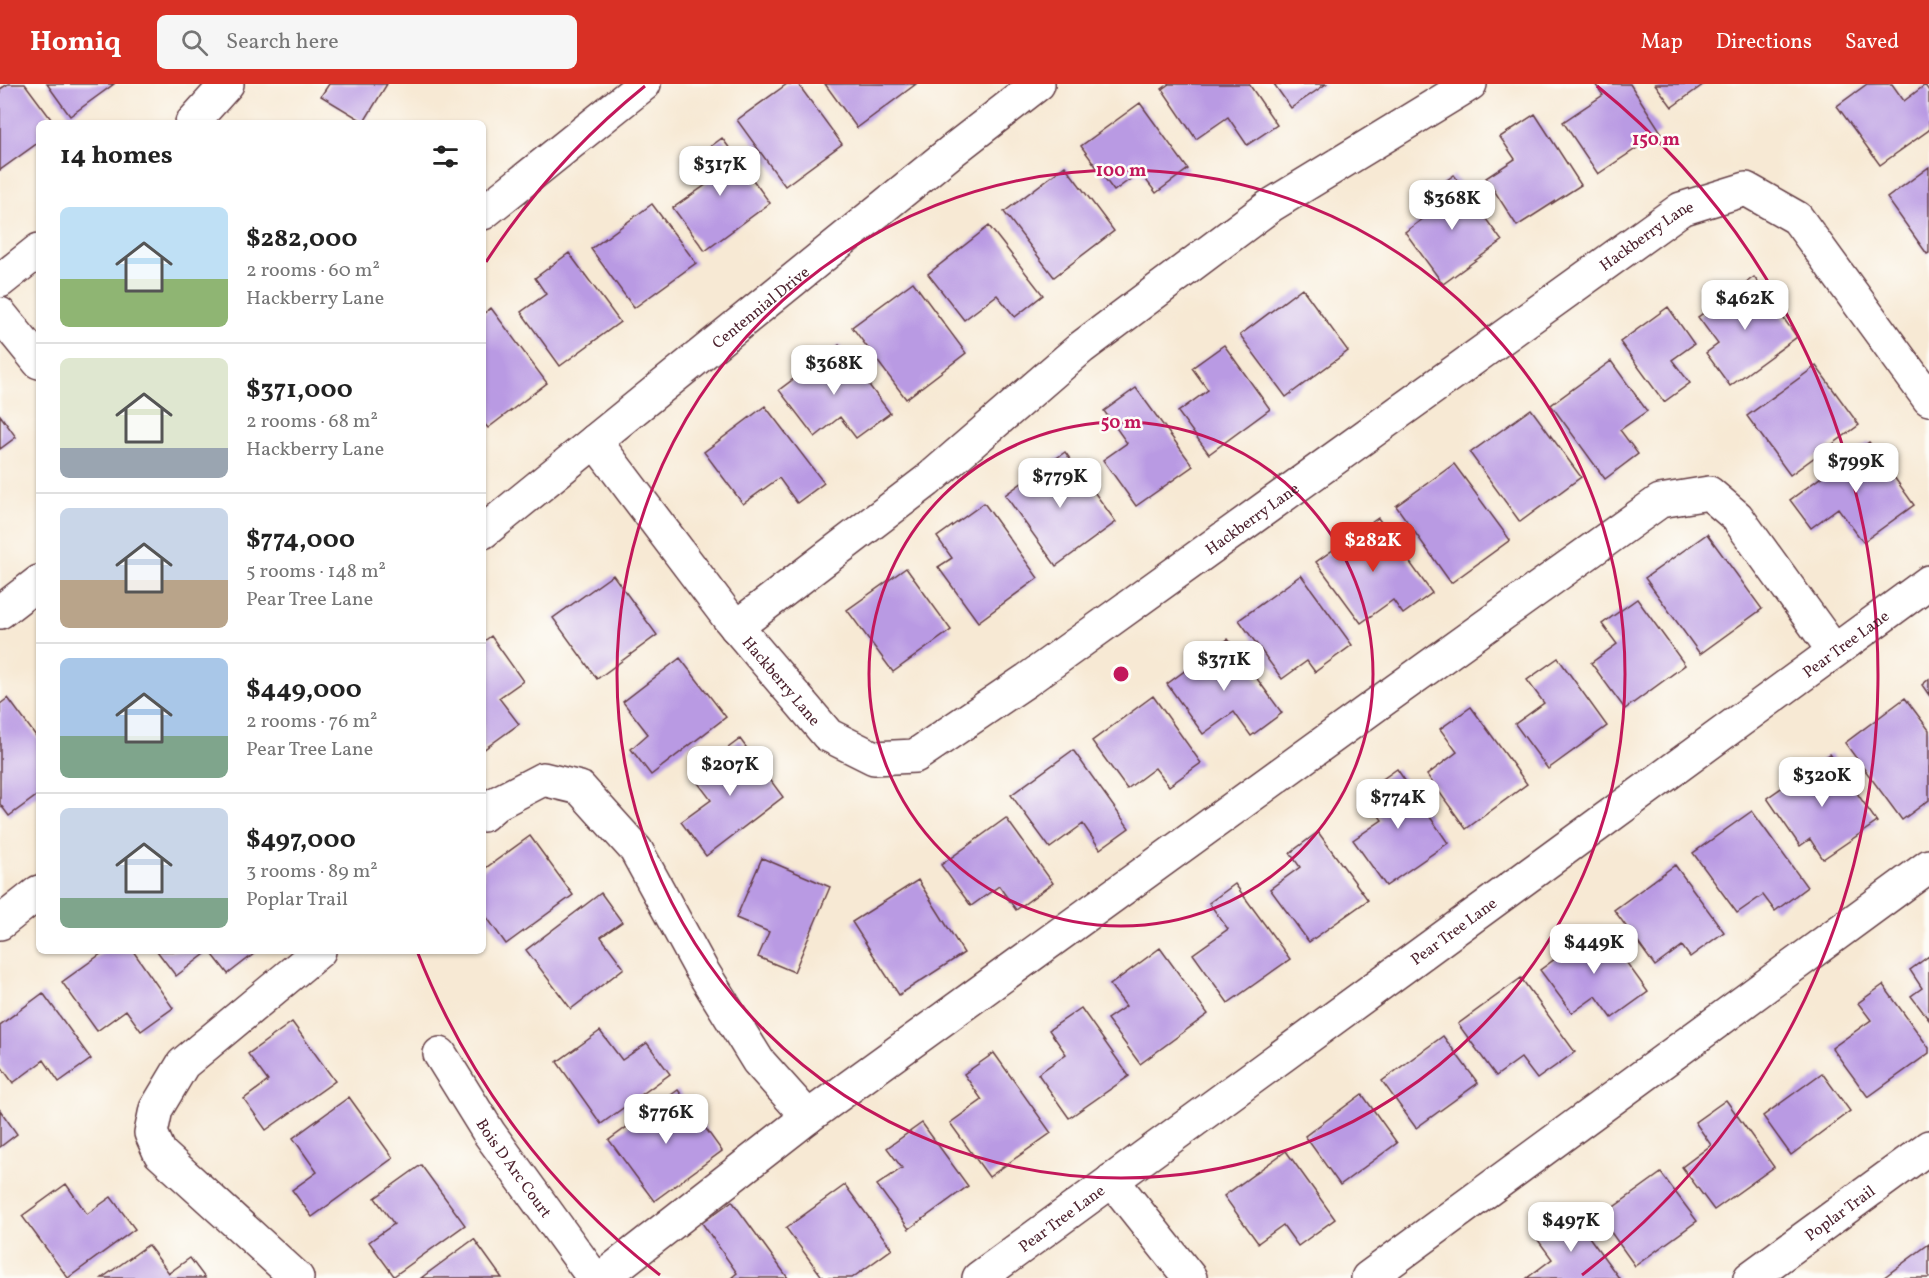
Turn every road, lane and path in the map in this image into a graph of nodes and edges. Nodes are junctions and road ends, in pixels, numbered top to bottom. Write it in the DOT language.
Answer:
graph roads {
  1 [pos="227,84"];
  2 [pos="644,84"];
  3 [pos="1038,84"];
  4 [pos="1470,84"];
  5 [pos="195,120"];
  6 [pos="486,211"];
  7 [pos="36,252"];
  8 [pos="0,281"];
  9 [pos="0,314"];
  10 [pos="36,358"];
  11 [pos="1929,399"];
  12 [pos="595,441"];
  13 [pos="486,530"];
  14 [pos="1929,582"];
  15 [pos="36,584"];
  16 [pos="0,612"];
  17 [pos="736,627"];
  18 [pos="1834,651"];
  19 [pos="486,812"];
  20 [pos="1929,866"];
  21 [pos="36,894"];
  22 [pos="0,923"];
  23 [pos="315,954"];
  24 [pos="440,1054"];
  25 [pos="808,1117"];
  26 [pos="1929,1147"];
  27 [pos="1112,1180"];
  28 [pos="297,1278"];
  29 [pos="594,1278"];
  30 [pos="602,1278"];
  31 [pos="979,1278"];
  32 [pos="1190,1278"];
  33 [pos="1368,1278"];
  34 [pos="1750,1278"];
  1 -- 5 [label="street"];
  2 -- 6 [label="street"];
  3 -- 12 [label="street, Centennial Drive"];
  4 -- 17 [label="street"];
  7 -- 8 [label="street"];
  9 -- 10 [label="street"];
  11 -- 17 [label="street, Hackberry Lane"];
  12 -- 13 [label="street, Centennial Drive"];
  12 -- 17 [label="street, Hackberry Lane"];
  14 -- 18 [label="street, Pear Tree Lane"];
  15 -- 16 [label="street"];
  18 -- 25 [label="street"];
  18 -- 27 [label="street, Pear Tree Lane"];
  19 -- 25 [label="street"];
  20 -- 33 [label="street"];
  21 -- 22 [label="street"];
  23 -- 28 [label="street"];
  24 -- 29 [label="street, Bois D Arc Court"];
  25 -- 30 [label="street"];
  26 -- 34 [label="street, Poplar Trail"];
  27 -- 31 [label="street, Pear Tree Lane"];
  27 -- 32 [label="street"];
}
